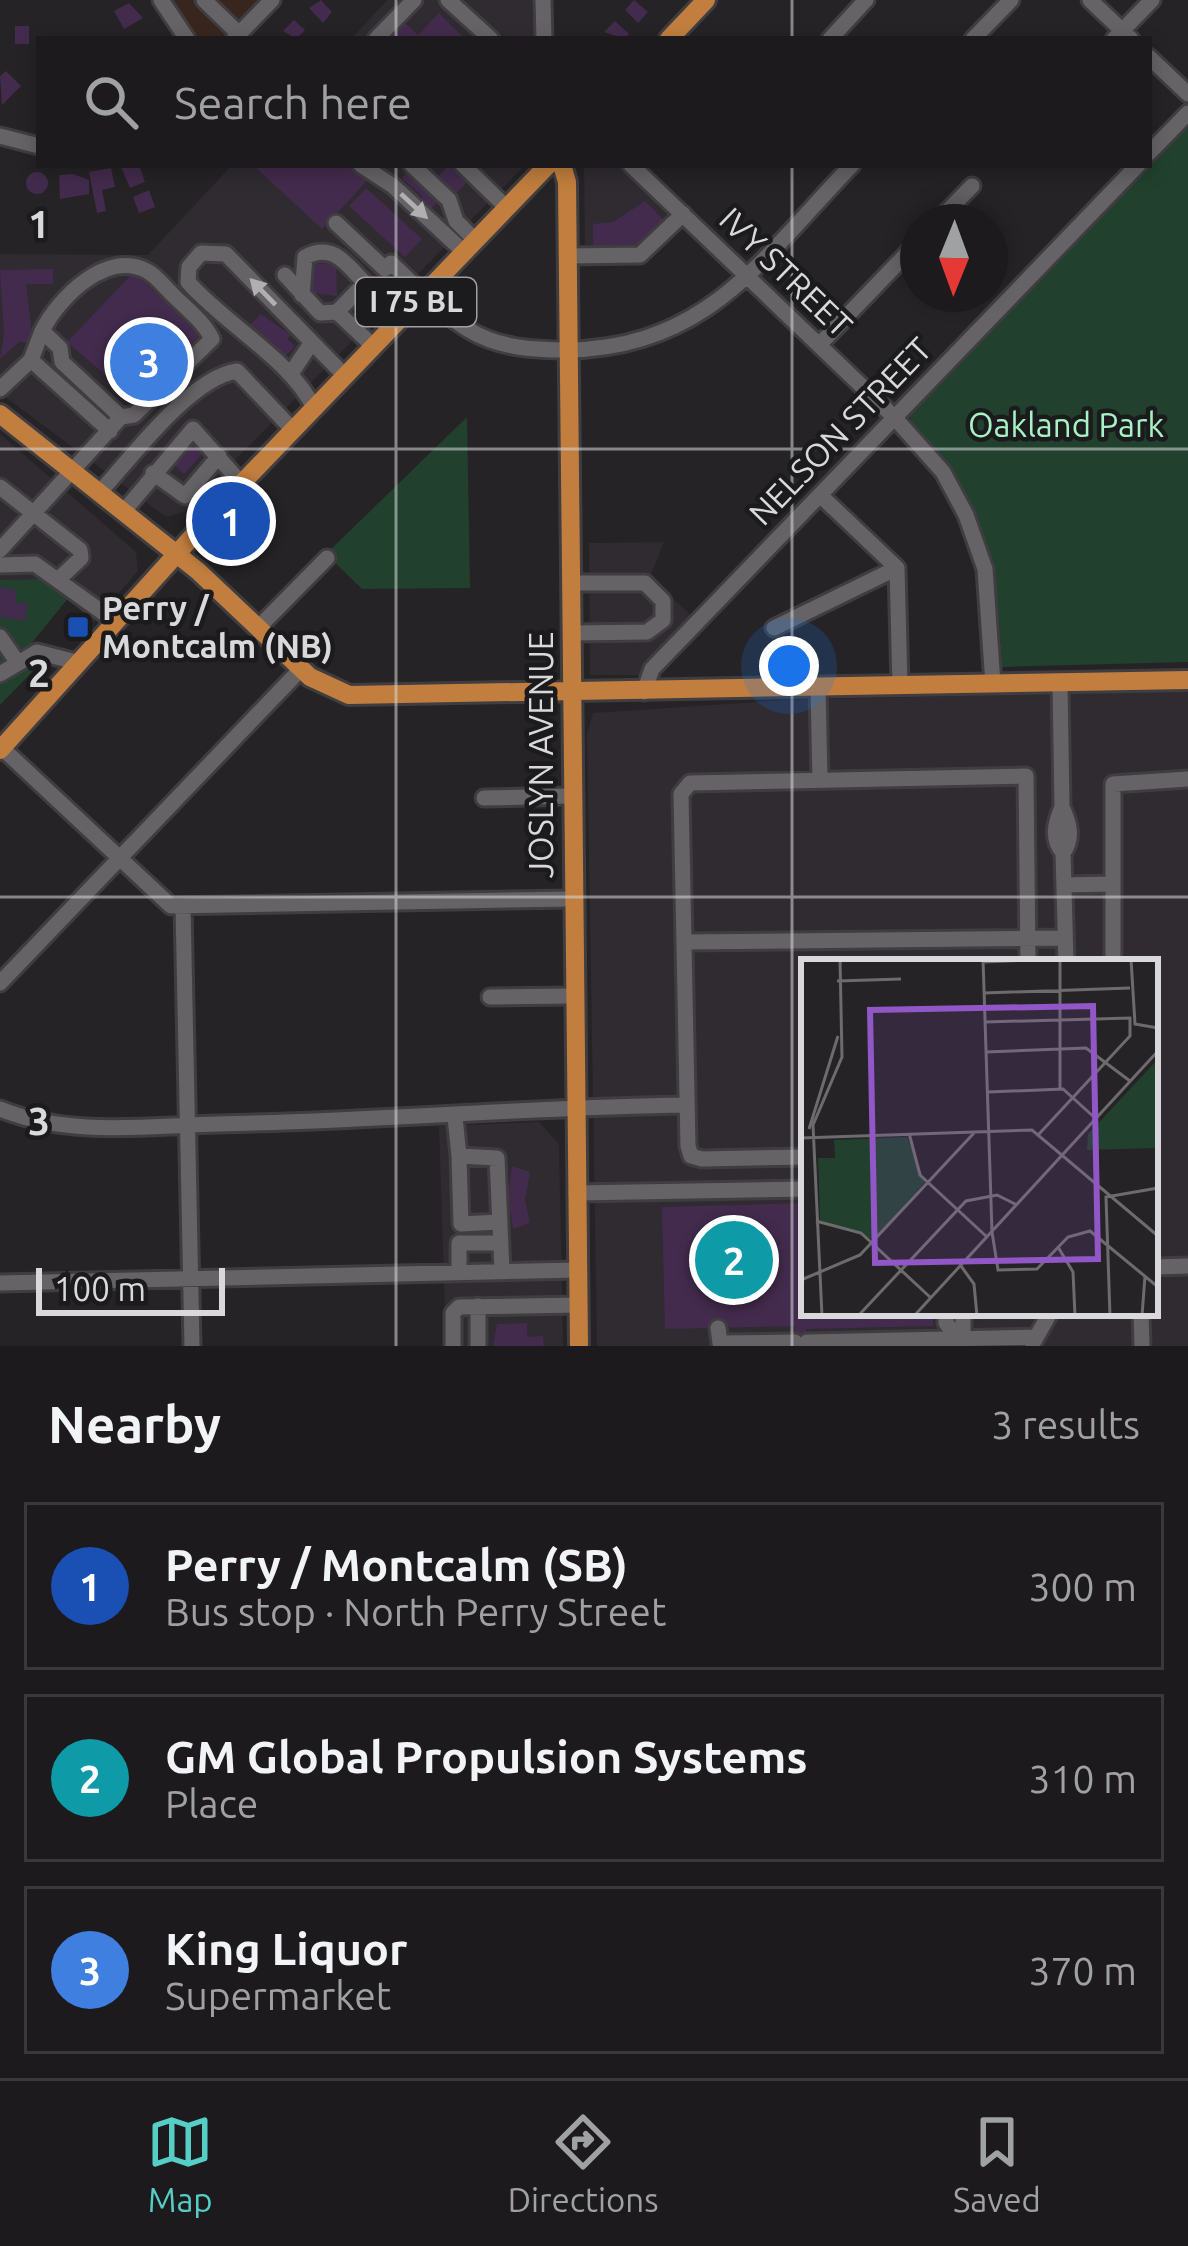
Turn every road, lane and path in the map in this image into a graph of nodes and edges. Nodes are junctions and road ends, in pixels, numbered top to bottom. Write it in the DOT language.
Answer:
graph roads {
  1 [pos="161,0"];
  2 [pos="204,0"];
  3 [pos="272,0"];
  4 [pos="414,0"];
  5 [pos="448,0"];
  6 [pos="543,0"];
  7 [pos="706,0"];
  8 [pos="866,0"];
  9 [pos="1010,0"];
  10 [pos="1090,0"];
  11 [pos="1152,0"];
  12 [pos="186,36"];
  13 [pos="237,36"];
  14 [pos="379,36"];
  15 [pos="488,36"];
  16 [pos="544,36"];
  17 [pos="672,36"];
  18 [pos="833,36"];
  19 [pos="976,36"];
  20 [pos="1122,36"];
  21 [pos="1152,60"];
  22 [pos="1188,94"];
  23 [pos="1188,113"];
  24 [pos="0,136"];
  25 [pos="36,145"];
  26 [pos="1152,150"];
  27 [pos="366,168"];
  28 [pos="415,168"];
  29 [pos="469,168"];
  30 [pos="545,168"];
  31 [pos="562,168"];
  32 [pos="635,168"];
  33 [pos="848,168"];
  34 [pos="1135,168"];
  35 [pos="971,186"];
  36 [pos="954,204"];
  37 [pos="507,208"];
  38 [pos="683,214"];
  39 [pos="336,223"];
  40 [pos="470,246"];
  41 [pos="568,256"];
  42 [pos="900,261"];
  43 [pos="746,274"];
  44 [pos="285,275"];
  45 [pos="424,294"];
  46 [pos="302,295"];
  47 [pos="337,312"];
  48 [pos="42,331"];
  49 [pos="312,343"];
  50 [pos="819,345"];
  51 [pos="374,346"];
  52 [pos="570,350"];
  53 [pos="198,355"];
  54 [pos="31,360"];
  55 [pos="292,372"];
  56 [pos="217,374"];
  57 [pos="345,376"];
  58 [pos="0,389"];
  59 [pos="314,408"];
  60 [pos="0,414"];
  61 [pos="122,417"];
  62 [pos="894,417"];
  63 [pos="293,430"];
  64 [pos="110,431"];
  65 [pos="219,456"];
  66 [pos="75,472"];
  67 [pos="153,473"];
  68 [pos="242,484"];
  69 [pos="0,487"];
  70 [pos="100,492"];
  71 [pos="820,495"];
  72 [pos="124,511"];
  73 [pos="33,514"];
  74 [pos="0,550"];
  75 [pos="178,554"];
  76 [pos="327,558"];
  77 [pos="0,565"];
  78 [pos="896,568"];
  79 [pos="61,577"];
  80 [pos="572,583"];
  81 [pos="116,622"];
  82 [pos="258,628"];
  83 [pos="775,628"];
  84 [pos="572,633"];
  85 [pos="0,637"];
  86 [pos="16,660"];
  87 [pos="80,663"];
  88 [pos="301,669"];
  89 [pos="0,674"];
  90 [pos="1188,680"];
  91 [pos="1060,682"];
  92 [pos="993,684"];
  93 [pos="900,686"];
  94 [pos="818,688"];
  95 [pos="644,692"];
  96 [pos="570,693"];
  97 [pos="1,749"];
  98 [pos="1188,779"];
  99 [pos="820,780"];
  100 [pos="569,796"];
  101 [pos="484,798"];
  102 [pos="119,859"];
  103 [pos="1112,884"];
  104 [pos="1064,885"];
  105 [pos="571,899"];
  106 [pos="183,908"];
  107 [pos="1065,938"];
  108 [pos="1028,939"];
  109 [pos="685,942"];
  110 [pos="1028,959"];
  111 [pos="1066,959"];
  112 [pos="1113,959"];
  113 [pos="0,983"];
  114 [pos="572,996"];
  115 [pos="490,997"];
  116 [pos="687,1106"];
  117 [pos="0,1109"];
  118 [pos="575,1109"];
  119 [pos="455,1117"];
  120 [pos="187,1125"];
  121 [pos="459,1156"];
  122 [pos="801,1156"];
  123 [pos="801,1189"];
  124 [pos="576,1193"];
  125 [pos="500,1222"];
  126 [pos="501,1243"];
  127 [pos="1188,1266"];
  128 [pos="1158,1267"];
  129 [pos="578,1270"];
  130 [pos="502,1271"];
  131 [pos="459,1272"];
  132 [pos="190,1278"];
  133 [pos="0,1283"];
  134 [pos="578,1305"];
  135 [pos="478,1306"];
  136 [pos="946,1316"];
  137 [pos="963,1316"];
  138 [pos="1141,1316"];
  139 [pos="718,1328"];
  140 [pos="961,1339"];
  141 [pos="1034,1342"];
  142 [pos="191,1346"];
  143 [pos="453,1346"];
  144 [pos="478,1346"];
  145 [pos="579,1346"];
  146 [pos="1142,1346"];
  1 -- 12 [label="street"];
  2 -- 13 [label="street"];
  3 -- 13 [label="street"];
  4 -- 14 [label="street"];
  5 -- 15 [label="street"];
  6 -- 16 [label="street"];
  7 -- 17 [label="main road"];
  8 -- 18 [label="street"];
  9 -- 19 [label="street"];
  10 -- 20 [label="street"];
  11 -- 20 [label="street"];
  21 -- 22 [label="street"];
  23 -- 26 [label="street"];
  24 -- 25 [label="street"];
  27 -- 40 [label="street, one-way"];
  28 -- 40 [label="street"];
  29 -- 37 [label="street"];
  30 -- 37 [label="main road, I 75 BL"];
  31 -- 41 [label="main road, JOSLYN AVENUE"];
  32 -- 38 [label="street, IVY STREET"];
  33 -- 43 [label="street"];
  34 -- 62 [label="street, NELSON STREET"];
  35 -- 36 [label="street"];
  37 -- 40 [label="main road, I 75 BL"];
  38 -- 41 [label="street"];
  38 -- 43 [label="street, IVY STREET"];
  39 -- 45 [label="street"];
  40 -- 45 [label="main road, I 75 BL"];
  41 -- 52 [label="main road, JOSLYN AVENUE"];
  42 -- 50 [label="street"];
  43 -- 50 [label="street, IVY STREET"];
  43 -- 52 [label="street"];
  44 -- 46 [label="street"];
  45 -- 51 [label="main road, I 75 BL"];
  45 -- 52 [label="street"];
  46 -- 47 [label="street"];
  46 -- 47 [label="street"];
  47 -- 51 [label="street"];
  48 -- 53 [label="street"];
  48 -- 54 [label="street"];
  48 -- 61 [label="street"];
  49 -- 55 [label="street"];
  49 -- 55 [label="street, one-way"];
  49 -- 57 [label="street"];
  50 -- 62 [label="street, IVY STREET"];
  51 -- 57 [label="main road, I 75 BL"];
  52 -- 80 [label="main road, JOSLYN AVENUE"];
  53 -- 56 [label="street"];
  53 -- 61 [label="street"];
  54 -- 58 [label="street"];
  54 -- 64 [label="street"];
  55 -- 59 [label="street"];
  56 -- 63 [label="street"];
  56 -- 70 [label="street"];
  57 -- 59 [label="main road, I 75 BL"];
  59 -- 63 [label="main road, I 75 BL"];
  60 -- 66 [label="main road"];
  61 -- 64 [label="street"];
  62 -- 71 [label="street, NELSON STREET"];
  62 -- 92 [label="street, IVY STREET"];
  63 -- 68 [label="main road, I 75 BL"];
  64 -- 66 [label="street"];
  65 -- 67 [label="street"];
  65 -- 67 [label="street"];
  65 -- 68 [label="street"];
  66 -- 70 [label="main road"];
  66 -- 73 [label="street"];
  67 -- 72 [label="street"];
  68 -- 75 [label="main road, I 75 BL"];
  69 -- 73 [label="street"];
  70 -- 72 [label="main road"];
  71 -- 78 [label="street"];
  71 -- 95 [label="street, NELSON STREET"];
  72 -- 75 [label="main road"];
  73 -- 74 [label="street"];
  73 -- 79 [label="street"];
  75 -- 81 [label="main road, I 75 BL"];
  75 -- 82 [label="main road"];
  76 -- 82 [label="street"];
  77 -- 79 [label="street"];
  78 -- 83 [label="street"];
  78 -- 93 [label="street"];
  79 -- 81 [label="street"];
  80 -- 84 [label="main road, JOSLYN AVENUE"];
  80 -- 84 [label="street"];
  81 -- 87 [label="main road, I 75 BL"];
  82 -- 88 [label="main road"];
  84 -- 96 [label="main road, JOSLYN AVENUE"];
  85 -- 86 [label="street"];
  86 -- 87 [label="street"];
  86 -- 89 [label="street"];
  87 -- 97 [label="main road, I 75 BL"];
  88 -- 96 [label="main road"];
  88 -- 102 [label="street"];
  90 -- 91 [label="main road"];
  91 -- 92 [label="main road"];
  91 -- 104 [label="street"];
  92 -- 93 [label="main road"];
  93 -- 94 [label="main road"];
  94 -- 95 [label="main road"];
  94 -- 99 [label="street"];
  95 -- 96 [label="main road"];
  96 -- 100 [label="main road, JOSLYN AVENUE"];
  97 -- 102 [label="street"];
  98 -- 103 [label="street"];
  99 -- 108 [label="street"];
  99 -- 109 [label="street"];
  100 -- 101 [label="street"];
  100 -- 105 [label="main road, JOSLYN AVENUE"];
  102 -- 106 [label="street"];
  102 -- 113 [label="street"];
  103 -- 104 [label="street"];
  103 -- 112 [label="street"];
  104 -- 107 [label="street"];
  105 -- 106 [label="street"];
  105 -- 114 [label="main road, JOSLYN AVENUE"];
  106 -- 120 [label="street"];
  107 -- 108 [label="street"];
  107 -- 111 [label="street"];
  108 -- 109 [label="street"];
  108 -- 110 [label="street"];
  109 -- 116 [label="street"];
  114 -- 115 [label="street"];
  114 -- 118 [label="main road, JOSLYN AVENUE"];
  116 -- 118 [label="street"];
  116 -- 122 [label="street"];
  117 -- 120 [label="street"];
  118 -- 119 [label="street"];
  118 -- 124 [label="main road, JOSLYN AVENUE"];
  119 -- 120 [label="street"];
  119 -- 121 [label="street"];
  120 -- 132 [label="street"];
  121 -- 125 [label="street"];
  121 -- 125 [label="street"];
  123 -- 124 [label="street"];
  124 -- 129 [label="main road, JOSLYN AVENUE"];
  125 -- 126 [label="street"];
  126 -- 130 [label="street"];
  126 -- 131 [label="street"];
  127 -- 128 [label="street"];
  129 -- 130 [label="street"];
  129 -- 134 [label="main road, JOSLYN AVENUE"];
  130 -- 131 [label="street"];
  131 -- 132 [label="street"];
  132 -- 133 [label="street"];
  132 -- 142 [label="street"];
  134 -- 135 [label="street"];
  134 -- 145 [label="main road, JOSLYN AVENUE"];
  135 -- 143 [label="street"];
  135 -- 144 [label="street"];
  136 -- 140 [label="street"];
  137 -- 140 [label="street"];
  138 -- 146 [label="street"];
  139 -- 140 [label="street"];
  140 -- 141 [label="street"];
}
